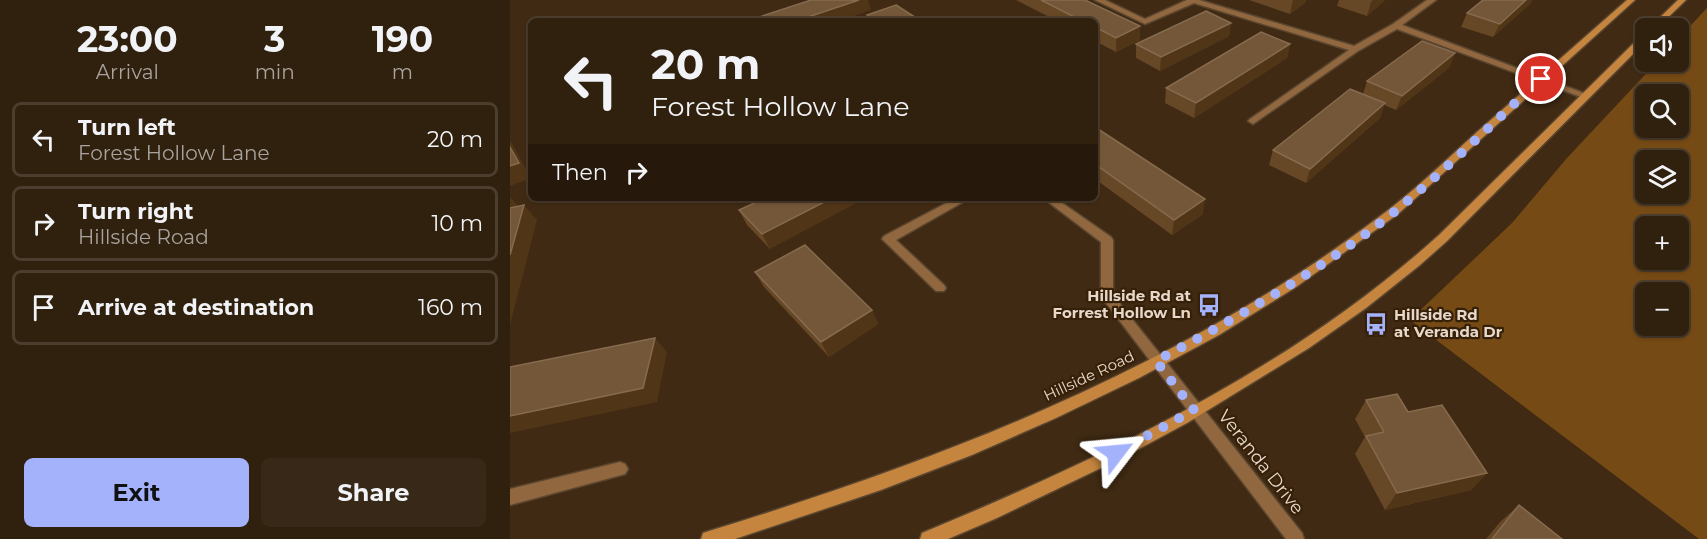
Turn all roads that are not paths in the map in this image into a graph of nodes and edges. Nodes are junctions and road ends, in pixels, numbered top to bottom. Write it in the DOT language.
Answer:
graph roads {
  1 [pos="1098,0"];
  2 [pos="1192,0"];
  3 [pos="1432,0"];
  4 [pos="1630,0"];
  5 [pos="1682,0"];
  6 [pos="1663,18"];
  7 [pos="1396,26"];
  8 [pos="1635,46"];
  9 [pos="1355,49"];
  10 [pos="1541,79"];
  11 [pos="1584,95"];
  12 [pos="1253,121"];
  13 [pos="959,201"];
  14 [pos="1052,201"];
  15 [pos="940,288"];
  16 [pos="1156,361"];
  17 [pos="1194,410"];
  18 [pos="620,469"];
  19 [pos="510,497"];
  20 [pos="709,539"];
  21 [pos="927,539"];
  22 [pos="1296,539"];
  1 -- 2 [label="street"];
  2 -- 9 [label="street"];
  3 -- 7 [label="street"];
  4 -- 10 [label="street, Hillside Road"];
  5 -- 6 [label="street"];
  7 -- 9 [label="street"];
  7 -- 10 [label="street"];
  8 -- 11 [label="street"];
  9 -- 12 [label="street"];
  10 -- 11 [label="street"];
  10 -- 16 [label="street, Hillside Road"];
  11 -- 17 [label="street"];
  13 -- 15 [label="street"];
  14 -- 16 [label="street, Veranda Drive"];
  16 -- 17 [label="street, Veranda Drive"];
  16 -- 20 [label="street, Hillside Road"];
  17 -- 21 [label="street"];
  17 -- 22 [label="street, Veranda Drive"];
  18 -- 19 [label="street"];
}
